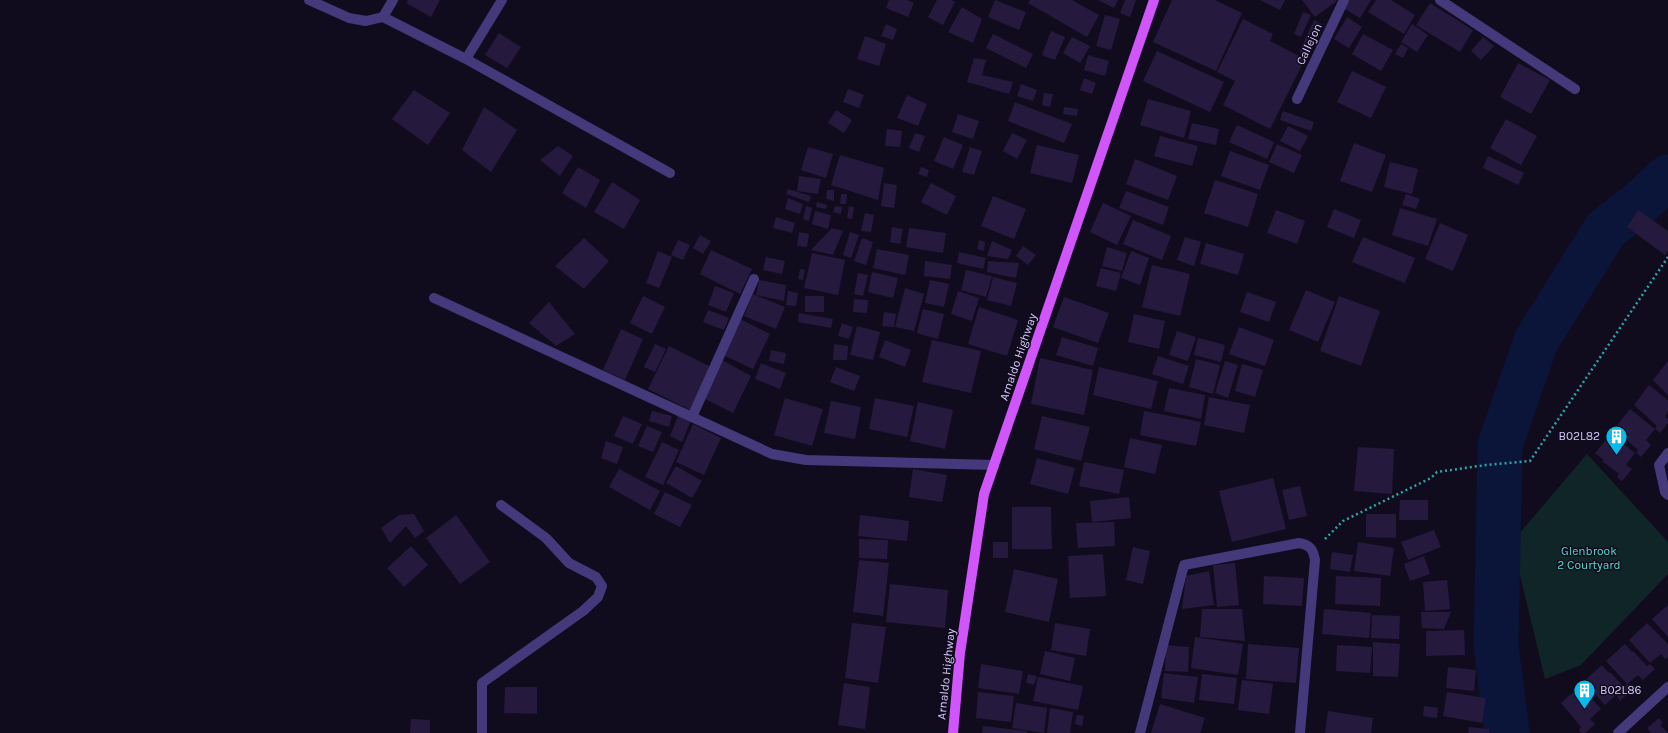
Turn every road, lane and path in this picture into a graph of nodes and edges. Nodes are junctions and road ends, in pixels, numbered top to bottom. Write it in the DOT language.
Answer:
graph roads {
  1 [pos="309,0"];
  2 [pos="394,0"];
  3 [pos="502,0"];
  4 [pos="1154,0"];
  5 [pos="1344,0"];
  6 [pos="1440,0"];
  7 [pos="383,17"];
  8 [pos="466,59"];
  9 [pos="1575,88"];
  10 [pos="1297,99"];
  11 [pos="670,173"];
  12 [pos="1668,257"];
  13 [pos="754,279"];
  14 [pos="434,298"];
  15 [pos="692,417"];
  16 [pos="1668,453"];
  17 [pos="994,465"];
  18 [pos="1667,493"];
  19 [pos="501,505"];
  20 [pos="1313,550"];
  21 [pos="1668,687"];
  22 [pos="482,733"];
  23 [pos="953,733"];
  24 [pos="1140,733"];
  25 [pos="1300,733"];
  26 [pos="1618,733"];
  1 -- 7 [label="street"];
  2 -- 7 [label="street"];
  3 -- 8 [label="street"];
  4 -- 17 [label="main road, Arnaldo Highway"];
  5 -- 10 [label="street, Callejon"];
  6 -- 9 [label="street"];
  7 -- 8 [label="street"];
  8 -- 11 [label="street"];
  12 -- 20 [label="path"];
  13 -- 15 [label="street"];
  14 -- 15 [label="street"];
  15 -- 17 [label="street"];
  16 -- 18 [label="street"];
  17 -- 23 [label="main road, Arnaldo Highway"];
  19 -- 22 [label="street"];
  20 -- 24 [label="street"];
  20 -- 25 [label="street"];
  21 -- 26 [label="street"];
}
